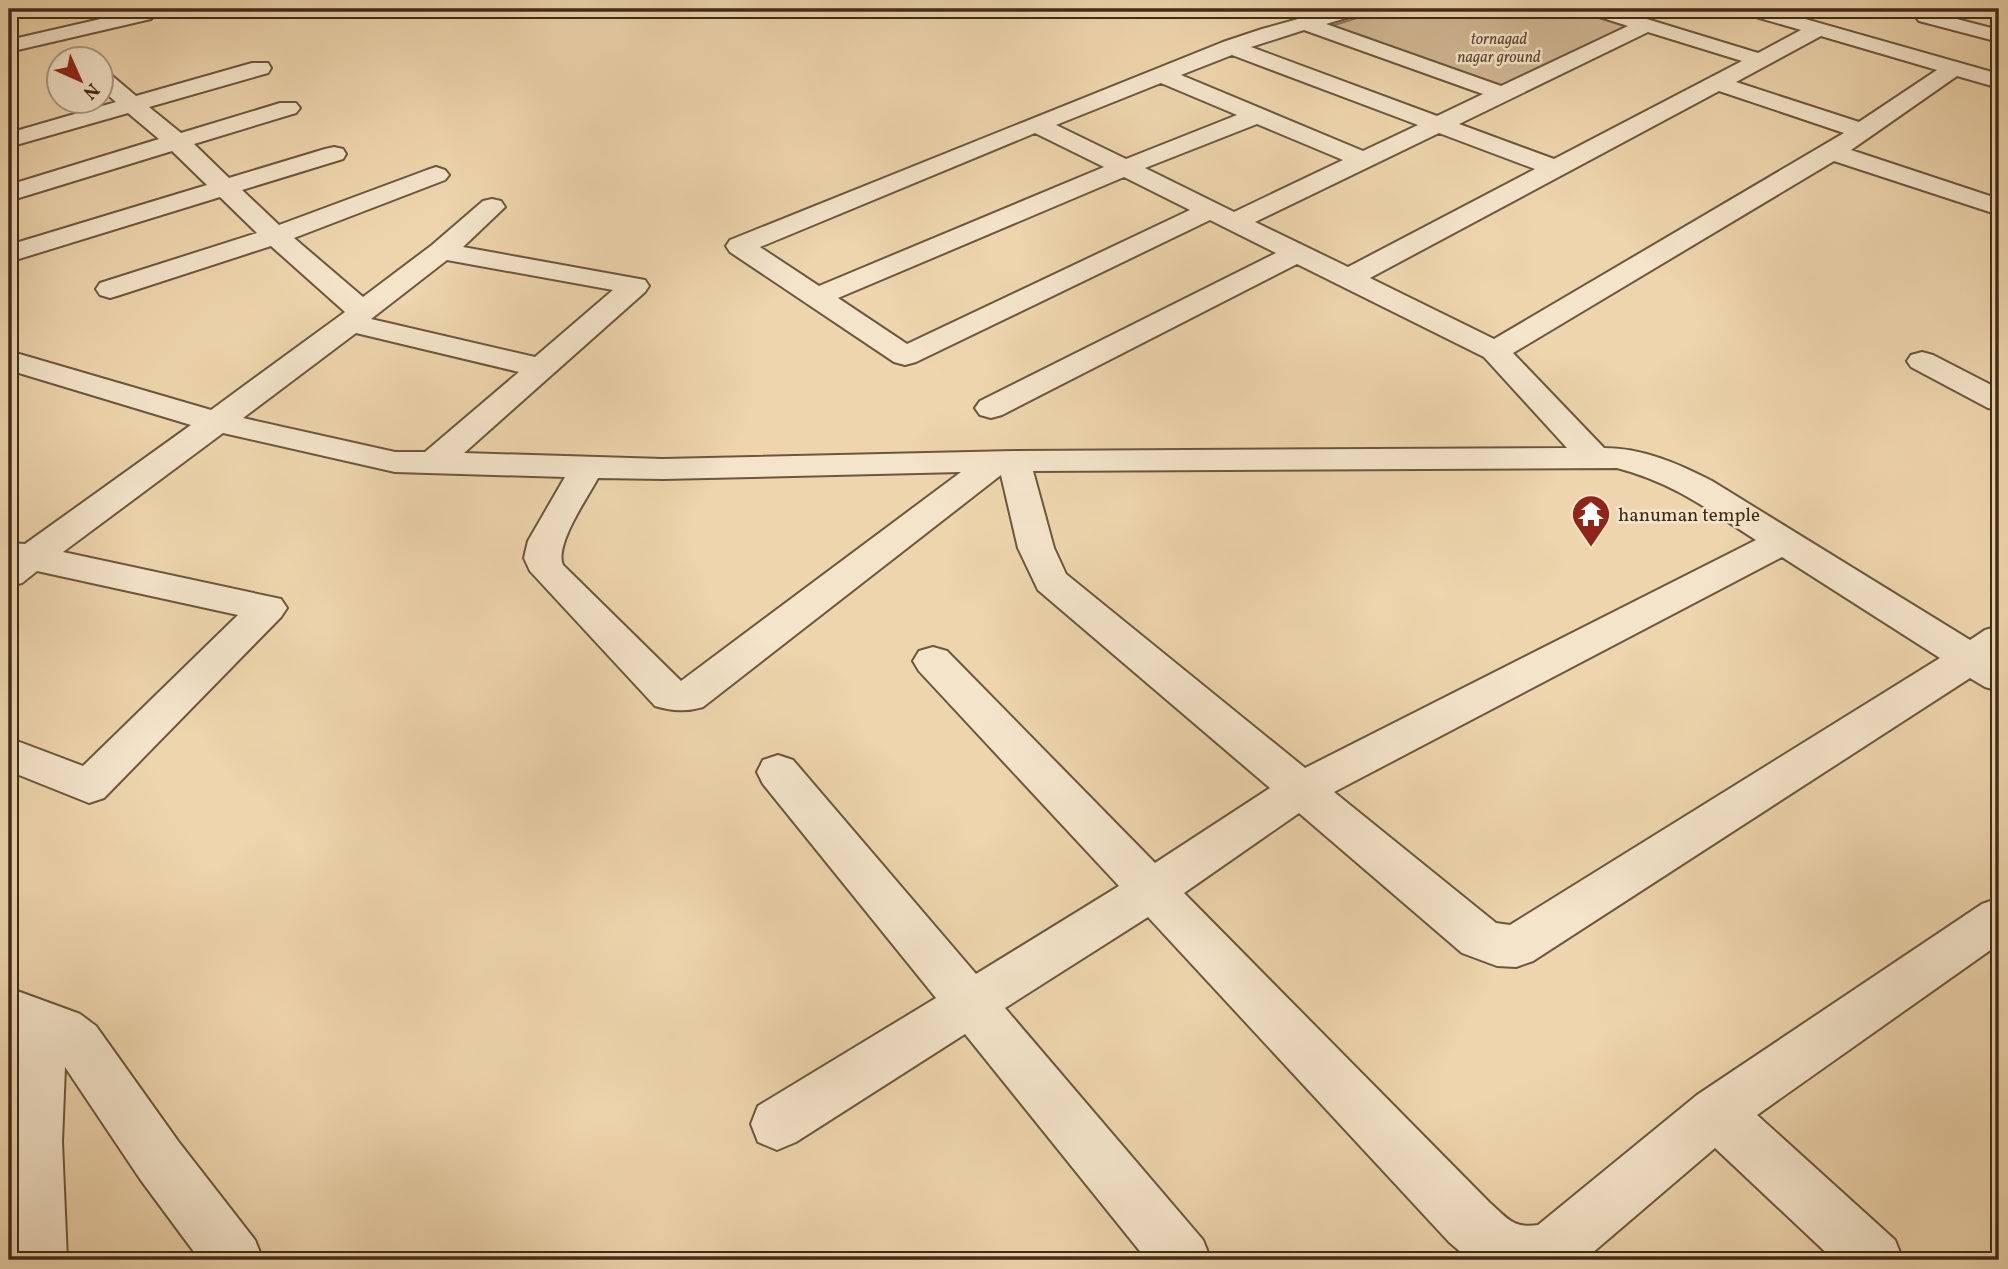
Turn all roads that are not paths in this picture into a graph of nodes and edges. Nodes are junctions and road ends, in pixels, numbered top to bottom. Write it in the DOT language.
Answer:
graph roads {
  1 [pos="1356,9"];
  2 [pos="1594,9"];
  3 [pos="1749,9"];
  4 [pos="1777,12"];
  5 [pos="1933,13"];
  6 [pos="144,15"];
  7 [pos="25,22"];
  8 [pos="1305,23"];
  9 [pos="1647,25"];
  10 [pos="1819,29"];
  11 [pos="1999,36"];
  12 [pos="49,37"];
  13 [pos="1876,45"];
  14 [pos="9,46"];
  15 [pos="61,46"];
  16 [pos="1231,47"];
  17 [pos="1760,60"];
  18 [pos="260,68"];
  19 [pos="1954,68"];
  20 [pos="1161,75"];
  21 [pos="1999,81"];
  22 [pos="1716,83"];
  23 [pos="116,92"];
  24 [pos="1503,94"];
  25 [pos="131,106"];
  26 [pos="288,108"];
  27 [pos="1257,116"];
  28 [pos="1035,124"];
  29 [pos="1438,125"];
  30 [pos="1862,131"];
  31 [pos="9,140"];
  32 [pos="177,142"];
  33 [pos="1832,152"];
  34 [pos="334,153"];
  35 [pos="1363,160"];
  36 [pos="1124,168"];
  37 [pos="1555,168"];
  38 [pos="436,176"];
  39 [pos="226,187"];
  40 [pos="9,193"];
  41 [pos="1999,207"];
  42 [pos="492,208"];
  43 [pos="1222,216"];
  44 [pos="275,236"];
  45 [pos="442,251"];
  46 [pos="1297,253"];
  47 [pos="9,254"];
  48 [pos="1349,278"];
  49 [pos="110,289"];
  50 [pos="816,297"];
  51 [pos="357,317"];
  52 [pos="1495,351"];
  53 [pos="9,360"];
  54 [pos="1922,361"];
  55 [pos="541,368"];
  56 [pos="1999,401"];
  57 [pos="991,408"];
  58 [pos="217,422"];
  59 [pos="1595,458"];
  60 [pos="1005,462"];
  61 [pos="433,463"];
  62 [pos="587,467"];
  63 [pos="1783,541"];
  64 [pos="16,562"];
  65 [pos="1990,659"];
  66 [pos="933,661"];
  67 [pos="9,754"];
  68 [pos="778,772"];
  69 [pos="1300,790"];
  70 [pos="1152,890"];
  71 [pos="1999,918"];
  72 [pos="970,1004"];
  73 [pos="27,1017"];
  74 [pos="1716,1113"];
  75 [pos="777,1124"];
  76 [pos="39,1260"];
  77 [pos="235,1260"];
  78 [pos="1183,1260"];
  79 [pos="1875,1260"];
  1 -- 8 [label="street"];
  2 -- 9 [label="street"];
  3 -- 4 [label="street"];
  4 -- 10 [label="street"];
  5 -- 11 [label="street"];
  5 -- 13 [label="street"];
  6 -- 12 [label="street"];
  7 -- 12 [label="street"];
  8 -- 16 [label="street"];
  8 -- 24 [label="street"];
  9 -- 17 [label="street"];
  9 -- 24 [label="street"];
  10 -- 13 [label="street"];
  10 -- 17 [label="street"];
  12 -- 14 [label="street"];
  12 -- 15 [label="street"];
  13 -- 19 [label="street"];
  16 -- 20 [label="street"];
  16 -- 29 [label="street"];
  17 -- 22 [label="street"];
  18 -- 25 [label="street"];
  19 -- 21 [label="street"];
  19 -- 30 [label="street"];
  20 -- 27 [label="street"];
  20 -- 28 [label="street"];
  22 -- 30 [label="street"];
  22 -- 37 [label="street"];
  23 -- 25 [label="street"];
  24 -- 29 [label="street"];
  25 -- 31 [label="street"];
  25 -- 32 [label="street"];
  26 -- 32 [label="street"];
  27 -- 35 [label="street"];
  27 -- 36 [label="street"];
  28 -- 36 [label="street"];
  28 -- 50 [label="street"];
  29 -- 35 [label="street"];
  29 -- 37 [label="street"];
  30 -- 33 [label="street"];
  32 -- 39 [label="street"];
  32 -- 40 [label="street"];
  33 -- 41 [label="street"];
  33 -- 52 [label="street"];
  34 -- 39 [label="street"];
  35 -- 43 [label="street"];
  36 -- 43 [label="street"];
  36 -- 50 [label="street"];
  37 -- 48 [label="street"];
  38 -- 44 [label="street"];
  39 -- 44 [label="street"];
  39 -- 47 [label="street"];
  42 -- 45 [label="street"];
  43 -- 46 [label="street"];
  43 -- 50 [label="street"];
  44 -- 49 [label="street"];
  44 -- 51 [label="street"];
  45 -- 51 [label="street"];
  45 -- 55 [label="street"];
  46 -- 48 [label="street"];
  46 -- 57 [label="street"];
  48 -- 52 [label="street"];
  51 -- 55 [label="street"];
  51 -- 58 [label="street"];
  52 -- 59 [label="street"];
  53 -- 58 [label="street"];
  54 -- 56 [label="street"];
  55 -- 61 [label="street"];
  58 -- 61 [label="street"];
  58 -- 64 [label="street"];
  59 -- 60 [label="street"];
  59 -- 63 [label="street"];
  60 -- 62 [label="street"];
  60 -- 62 [label="street"];
  60 -- 69 [label="street"];
  61 -- 62 [label="street"];
  63 -- 65 [label="street"];
  63 -- 69 [label="street"];
  64 -- 67 [label="street"];
  65 -- 69 [label="street"];
  66 -- 70 [label="street"];
  68 -- 72 [label="street"];
  69 -- 70 [label="street"];
  70 -- 72 [label="street"];
  70 -- 74 [label="street"];
  71 -- 74 [label="street"];
  72 -- 75 [label="street"];
  72 -- 78 [label="street"];
  73 -- 76 [label="street"];
  73 -- 77 [label="street"];
  74 -- 79 [label="street"];
}
